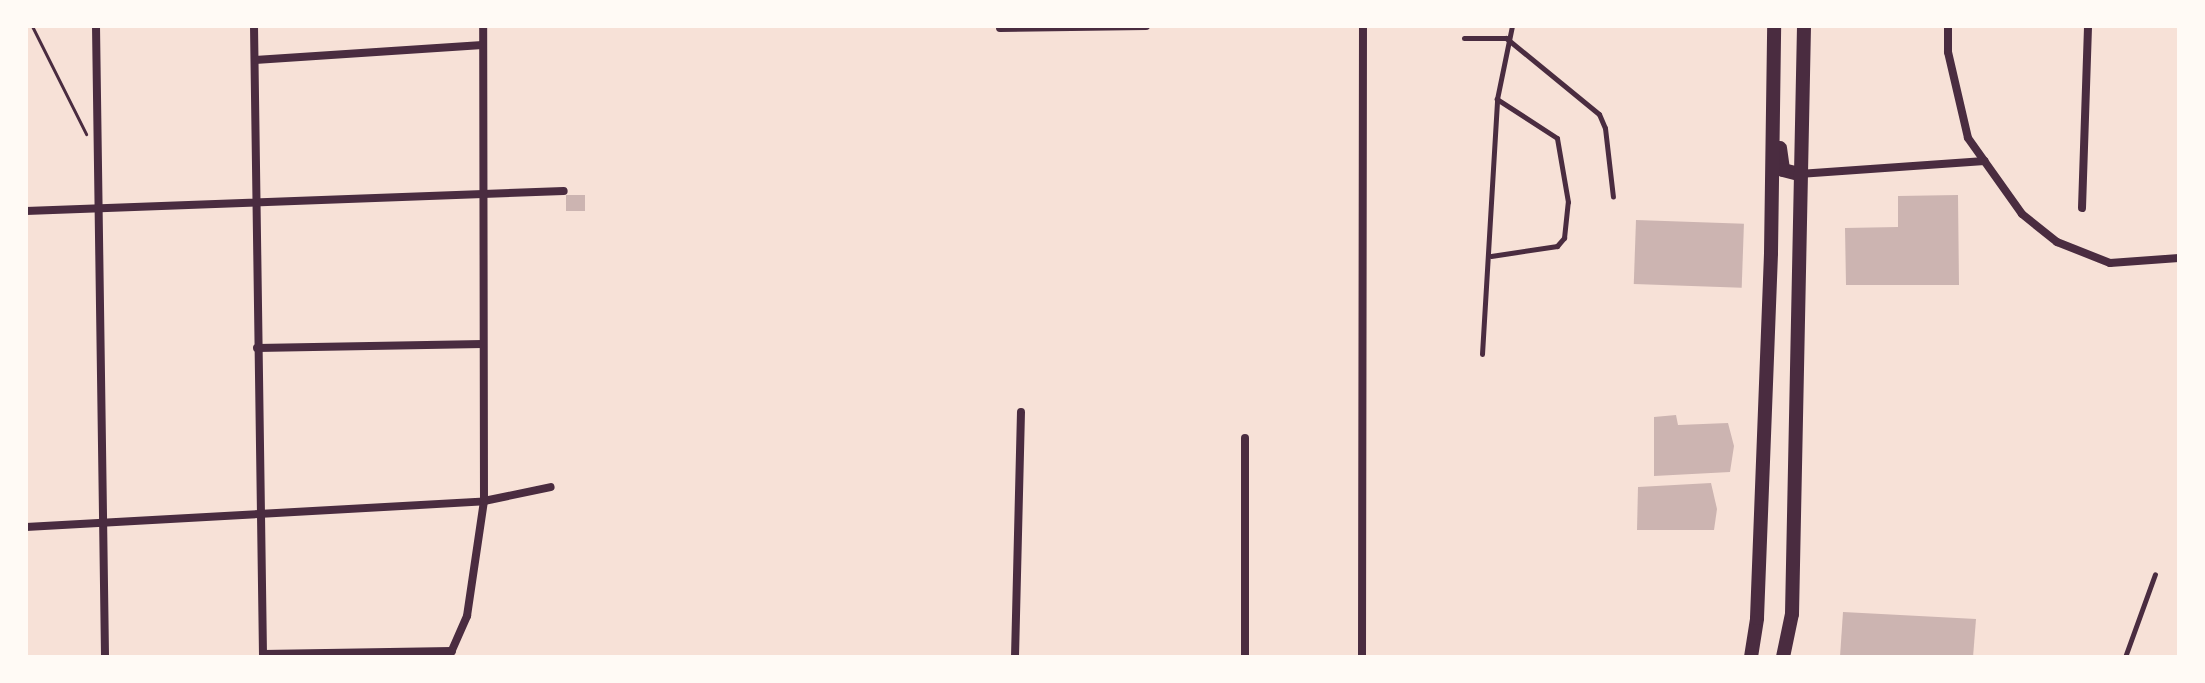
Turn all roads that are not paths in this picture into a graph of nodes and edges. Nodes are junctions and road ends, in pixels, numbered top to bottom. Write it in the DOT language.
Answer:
graph roads {
  1 [pos="96,26"];
  2 [pos="254,26"];
  3 [pos="483,26"];
  4 [pos="1146,26"];
  5 [pos="1363,26"];
  6 [pos="1512,26"];
  7 [pos="1774,26"];
  8 [pos="1804,26"];
  9 [pos="1948,26"];
  10 [pos="2088,26"];
  11 [pos="1000,28"];
  12 [pos="1464,38"];
  13 [pos="1506,38"];
  14 [pos="483,45"];
  15 [pos="255,60"];
  16 [pos="1497,99"];
  17 [pos="1773,104"];
  18 [pos="1985,161"];
  19 [pos="1799,174"];
  20 [pos="564,191"];
  21 [pos="482,194"];
  22 [pos="1613,197"];
  23 [pos="256,204"];
  24 [pos="2082,208"];
  25 [pos="26,211"];
  26 [pos="101,211"];
  27 [pos="1491,256"];
  28 [pos="2179,258"];
  29 [pos="483,344"];
  30 [pos="257,348"];
  31 [pos="1482,354"];
  32 [pos="1021,412"];
  33 [pos="1245,438"];
  34 [pos="551,487"];
  35 [pos="484,501"];
  36 [pos="258,512"];
  37 [pos="101,523"];
  38 [pos="26,527"];
  39 [pos="2155,574"];
  40 [pos="450,654"];
  41 [pos="263,655"];
  42 [pos="105,657"];
  43 [pos="1015,657"];
  44 [pos="1245,657"];
  45 [pos="1362,657"];
  46 [pos="1751,657"];
  47 [pos="1783,657"];
  48 [pos="2125,657"];
  1 -- 26 [label="street"];
  2 -- 15 [label="street"];
  3 -- 14 [label="street"];
  4 -- 11 [label="street"];
  5 -- 45 [label="street"];
  6 -- 13 [label="lane"];
  7 -- 17 [label="main road"];
  8 -- 19 [label="main road"];
  9 -- 18 [label="street"];
  10 -- 24 [label="street"];
  12 -- 13 [label="lane"];
  13 -- 16 [label="lane"];
  13 -- 22 [label="lane"];
  14 -- 15 [label="street"];
  14 -- 21 [label="street"];
  15 -- 23 [label="street"];
  16 -- 27 [label="lane"];
  16 -- 27 [label="lane"];
  17 -- 19 [label="main road"];
  17 -- 46 [label="main road"];
  18 -- 19 [label="street"];
  18 -- 28 [label="street"];
  19 -- 47 [label="main road"];
  20 -- 21 [label="street"];
  21 -- 23 [label="street"];
  21 -- 29 [label="street"];
  23 -- 26 [label="street"];
  23 -- 30 [label="street"];
  25 -- 26 [label="street"];
  26 -- 37 [label="street"];
  27 -- 31 [label="lane"];
  29 -- 30 [label="street"];
  29 -- 35 [label="street"];
  30 -- 36 [label="street"];
  32 -- 43 [label="street"];
  33 -- 44 [label="street"];
  34 -- 35 [label="street"];
  35 -- 36 [label="street"];
  35 -- 40 [label="street"];
  36 -- 37 [label="street"];
  36 -- 41 [label="street"];
  37 -- 38 [label="street"];
  37 -- 42 [label="street"];
  39 -- 48 [label="lane"];
  40 -- 41 [label="street"];
}
